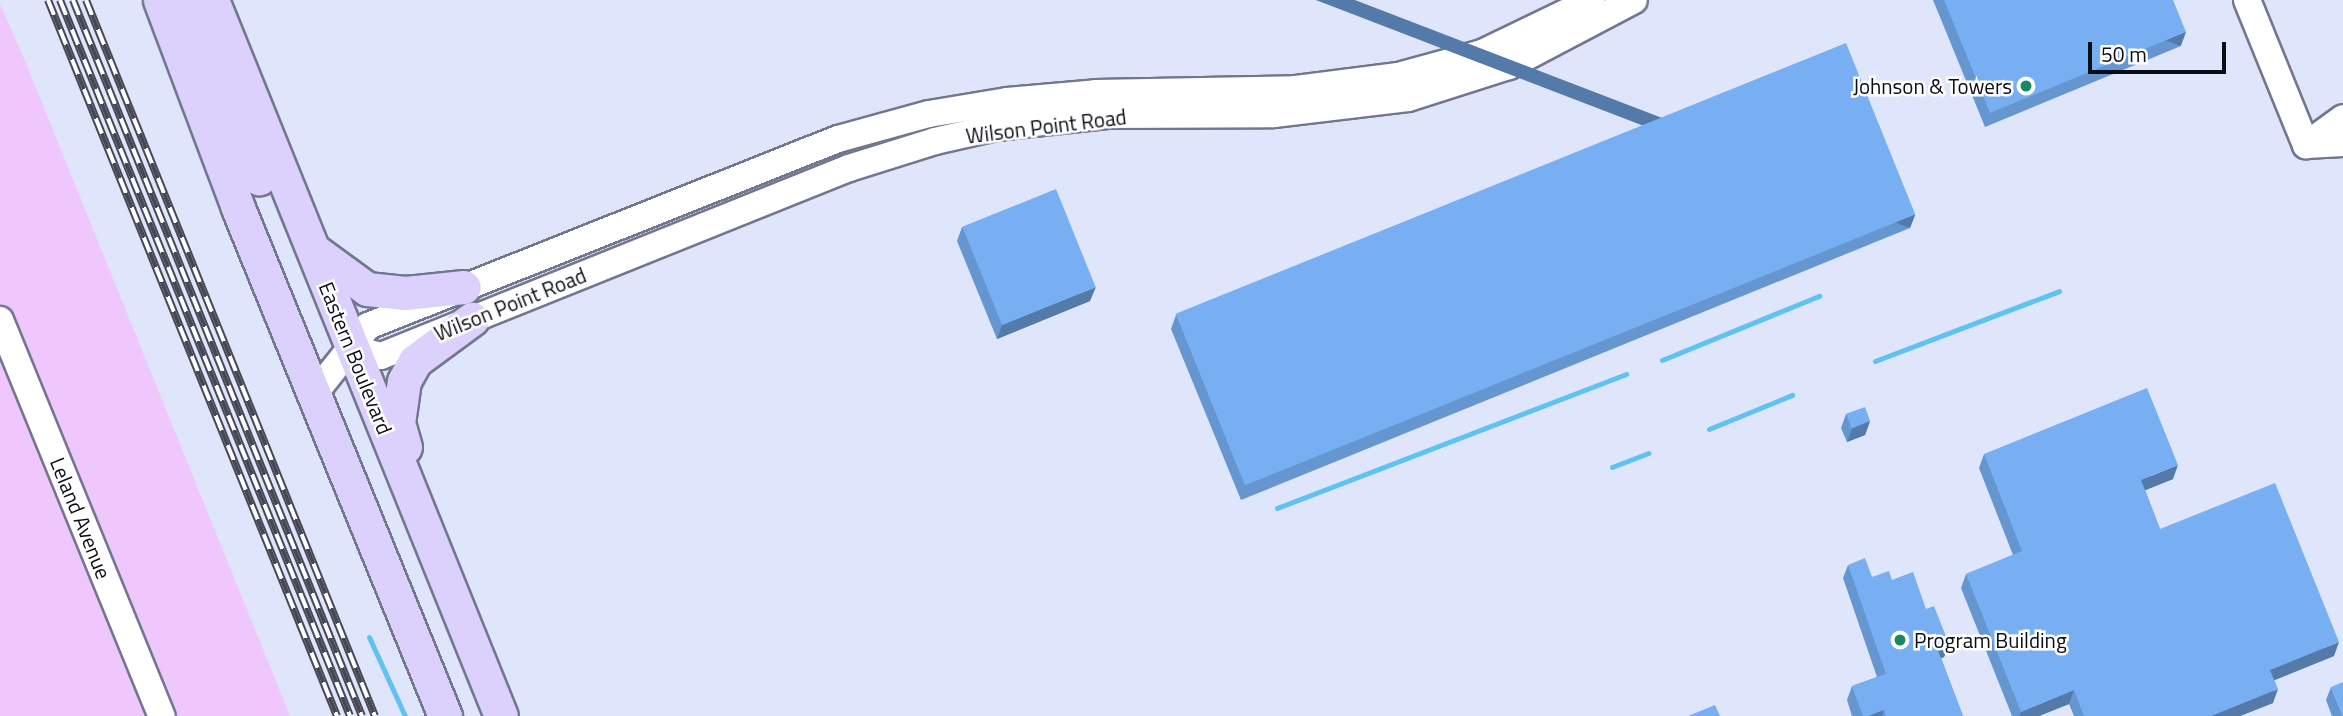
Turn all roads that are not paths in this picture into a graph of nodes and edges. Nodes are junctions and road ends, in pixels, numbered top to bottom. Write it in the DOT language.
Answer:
graph roads {
  1 [pos="160,0"];
  2 [pos="183,0"];
  3 [pos="212,0"];
  4 [pos="1592,0"];
  5 [pos="1634,0"];
  6 [pos="2247,0"];
  7 [pos="2343,118"];
  8 [pos="850,136"];
  9 [pos="2343,143"];
  10 [pos="2306,145"];
  11 [pos="862,164"];
  12 [pos="312,248"];
  13 [pos="464,287"];
  14 [pos="472,319"];
  15 [pos="0,320"];
  16 [pos="351,348"];
  17 [pos="314,394"];
  18 [pos="433,551"];
  19 [pos="162,716"];
  20 [pos="445,716"];
  21 [pos="501,716"];
  1 -- 17 [label="main road"];
  2 -- 16 [label="main road"];
  3 -- 12 [label="main road, Eastern Boulevard"];
  4 -- 8 [label="street, Wilson Point Road"];
  5 -- 11 [label="street, Wilson Point Road"];
  6 -- 10 [label="street"];
  7 -- 10 [label="street"];
  8 -- 11 [label="street"];
  8 -- 13 [label="street, Wilson Point Road"];
  9 -- 10 [label="street"];
  11 -- 14 [label="street, Wilson Point Road"];
  12 -- 13 [label="main road"];
  12 -- 16 [label="main road, Eastern Boulevard"];
  13 -- 16 [label="street, Wilson Point Road"];
  14 -- 16 [label="street, Wilson Point Road"];
  14 -- 18 [label="main road"];
  15 -- 19 [label="street, Leland Avenue"];
  16 -- 17 [label="street, Wilson Point Road"];
  16 -- 18 [label="main road, Eastern Boulevard"];
  17 -- 20 [label="main road"];
  18 -- 21 [label="main road, Eastern Boulevard"];
}
